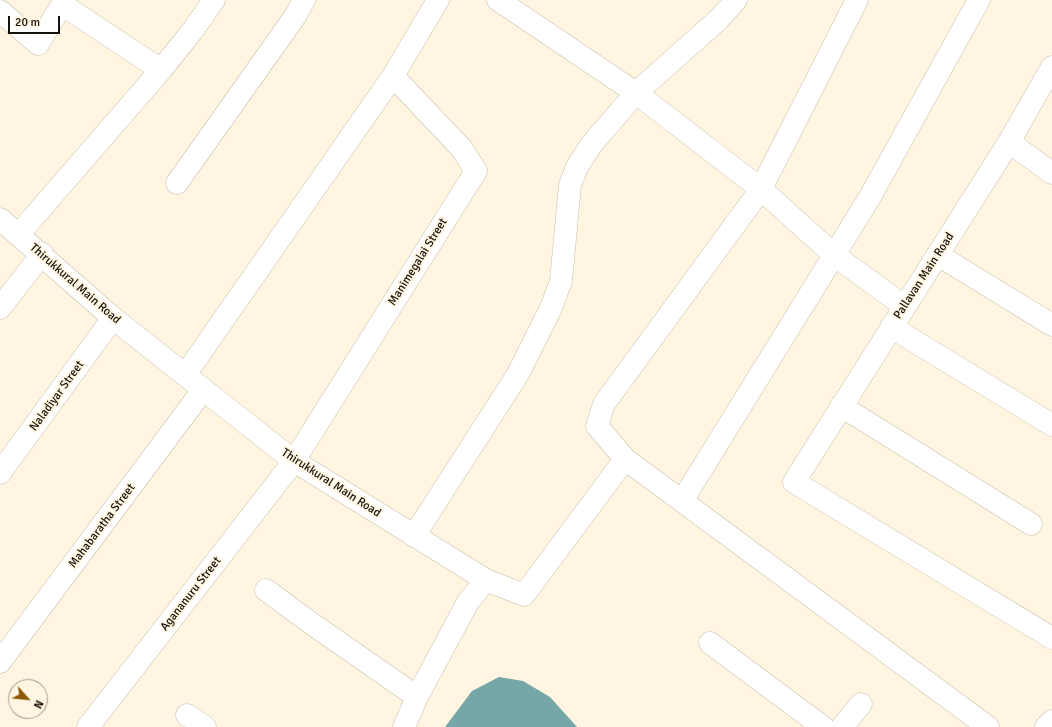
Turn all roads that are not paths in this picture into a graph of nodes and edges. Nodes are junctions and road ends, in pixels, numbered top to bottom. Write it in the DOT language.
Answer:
graph roads {
  1 [pos="214,0"];
  2 [pos="304,0"];
  3 [pos="438,0"];
  4 [pos="498,0"];
  5 [pos="736,0"];
  6 [pos="857,0"];
  7 [pos="979,0"];
  8 [pos="64,2"];
  9 [pos="0,11"];
  10 [pos="1052,67"];
  11 [pos="161,70"];
  12 [pos="392,76"];
  13 [pos="636,93"];
  14 [pos="1045,93"];
  15 [pos="1009,142"];
  16 [pos="1052,173"];
  17 [pos="177,183"];
  18 [pos="761,189"];
  19 [pos="0,219"];
  20 [pos="18,235"];
  21 [pos="42,254"];
  22 [pos="834,255"];
  23 [pos="938,255"];
  24 [pos="904,306"];
  25 [pos="0,308"];
  26 [pos="114,318"];
  27 [pos="1052,325"];
  28 [pos="891,327"];
  29 [pos="185,375"];
  30 [pos="203,390"];
  31 [pos="841,406"];
  32 [pos="1052,425"];
  33 [pos="626,459"];
  34 [pos="294,461"];
  35 [pos="0,473"];
  36 [pos="682,501"];
  37 [pos="1031,524"];
  38 [pos="414,536"];
  39 [pos="486,580"];
  40 [pos="266,590"];
  41 [pos="1052,638"];
  42 [pos="710,643"];
  43 [pos="0,662"];
  44 [pos="417,697"];
  45 [pos="861,704"];
  46 [pos="187,715"];
  47 [pos="1052,721"];
  48 [pos="88,727"];
  49 [pos="205,727"];
  50 [pos="404,727"];
  51 [pos="823,727"];
  52 [pos="842,727"];
  53 [pos="988,727"];
  54 [pos="1046,727"];
  1 -- 11 [label="street"];
  2 -- 17 [label="street"];
  3 -- 12 [label="street"];
  4 -- 13 [label="street"];
  5 -- 13 [label="street"];
  6 -- 18 [label="street"];
  7 -- 22 [label="street"];
  8 -- 9 [label="street"];
  8 -- 11 [label="street"];
  10 -- 14 [label="street, Pallavan Main Road"];
  11 -- 20 [label="street"];
  12 -- 29 [label="street"];
  12 -- 34 [label="street, Manimegalai Street"];
  13 -- 18 [label="street"];
  13 -- 38 [label="street"];
  14 -- 15 [label="street, Pallavan Main Road"];
  15 -- 16 [label="street"];
  15 -- 23 [label="street, Pallavan Main Road"];
  18 -- 22 [label="street"];
  18 -- 33 [label="street"];
  19 -- 20 [label="street, Thirukkural Main Road"];
  20 -- 21 [label="street, Thirukkural Main Road"];
  21 -- 25 [label="street"];
  21 -- 26 [label="street, Thirukkural Main Road"];
  22 -- 24 [label="street"];
  22 -- 36 [label="street"];
  23 -- 24 [label="street, Pallavan Main Road"];
  23 -- 27 [label="street"];
  24 -- 28 [label="street, Pallavan Main Road"];
  26 -- 29 [label="street, Thirukkural Main Road"];
  26 -- 35 [label="street, Naladiyar Street"];
  28 -- 31 [label="street, Pallavan Main Road"];
  28 -- 32 [label="street"];
  29 -- 30 [label="street, Thirukkural Main Road"];
  30 -- 34 [label="street, Thirukkural Main Road"];
  30 -- 43 [label="street, Mahabaratha Street"];
  31 -- 37 [label="street"];
  31 -- 41 [label="street, Pallavan Main Road"];
  33 -- 36 [label="street"];
  33 -- 39 [label="street, Thirukkural Main Road"];
  34 -- 38 [label="street, Thirukkural Main Road"];
  34 -- 48 [label="street, Agananuru Street"];
  36 -- 53 [label="street"];
  38 -- 39 [label="street, Thirukkural Main Road"];
  39 -- 44 [label="street"];
  40 -- 44 [label="street"];
  42 -- 51 [label="street"];
  44 -- 50 [label="street"];
  45 -- 52 [label="street"];
  46 -- 49 [label="street"];
  47 -- 54 [label="street"];
}
